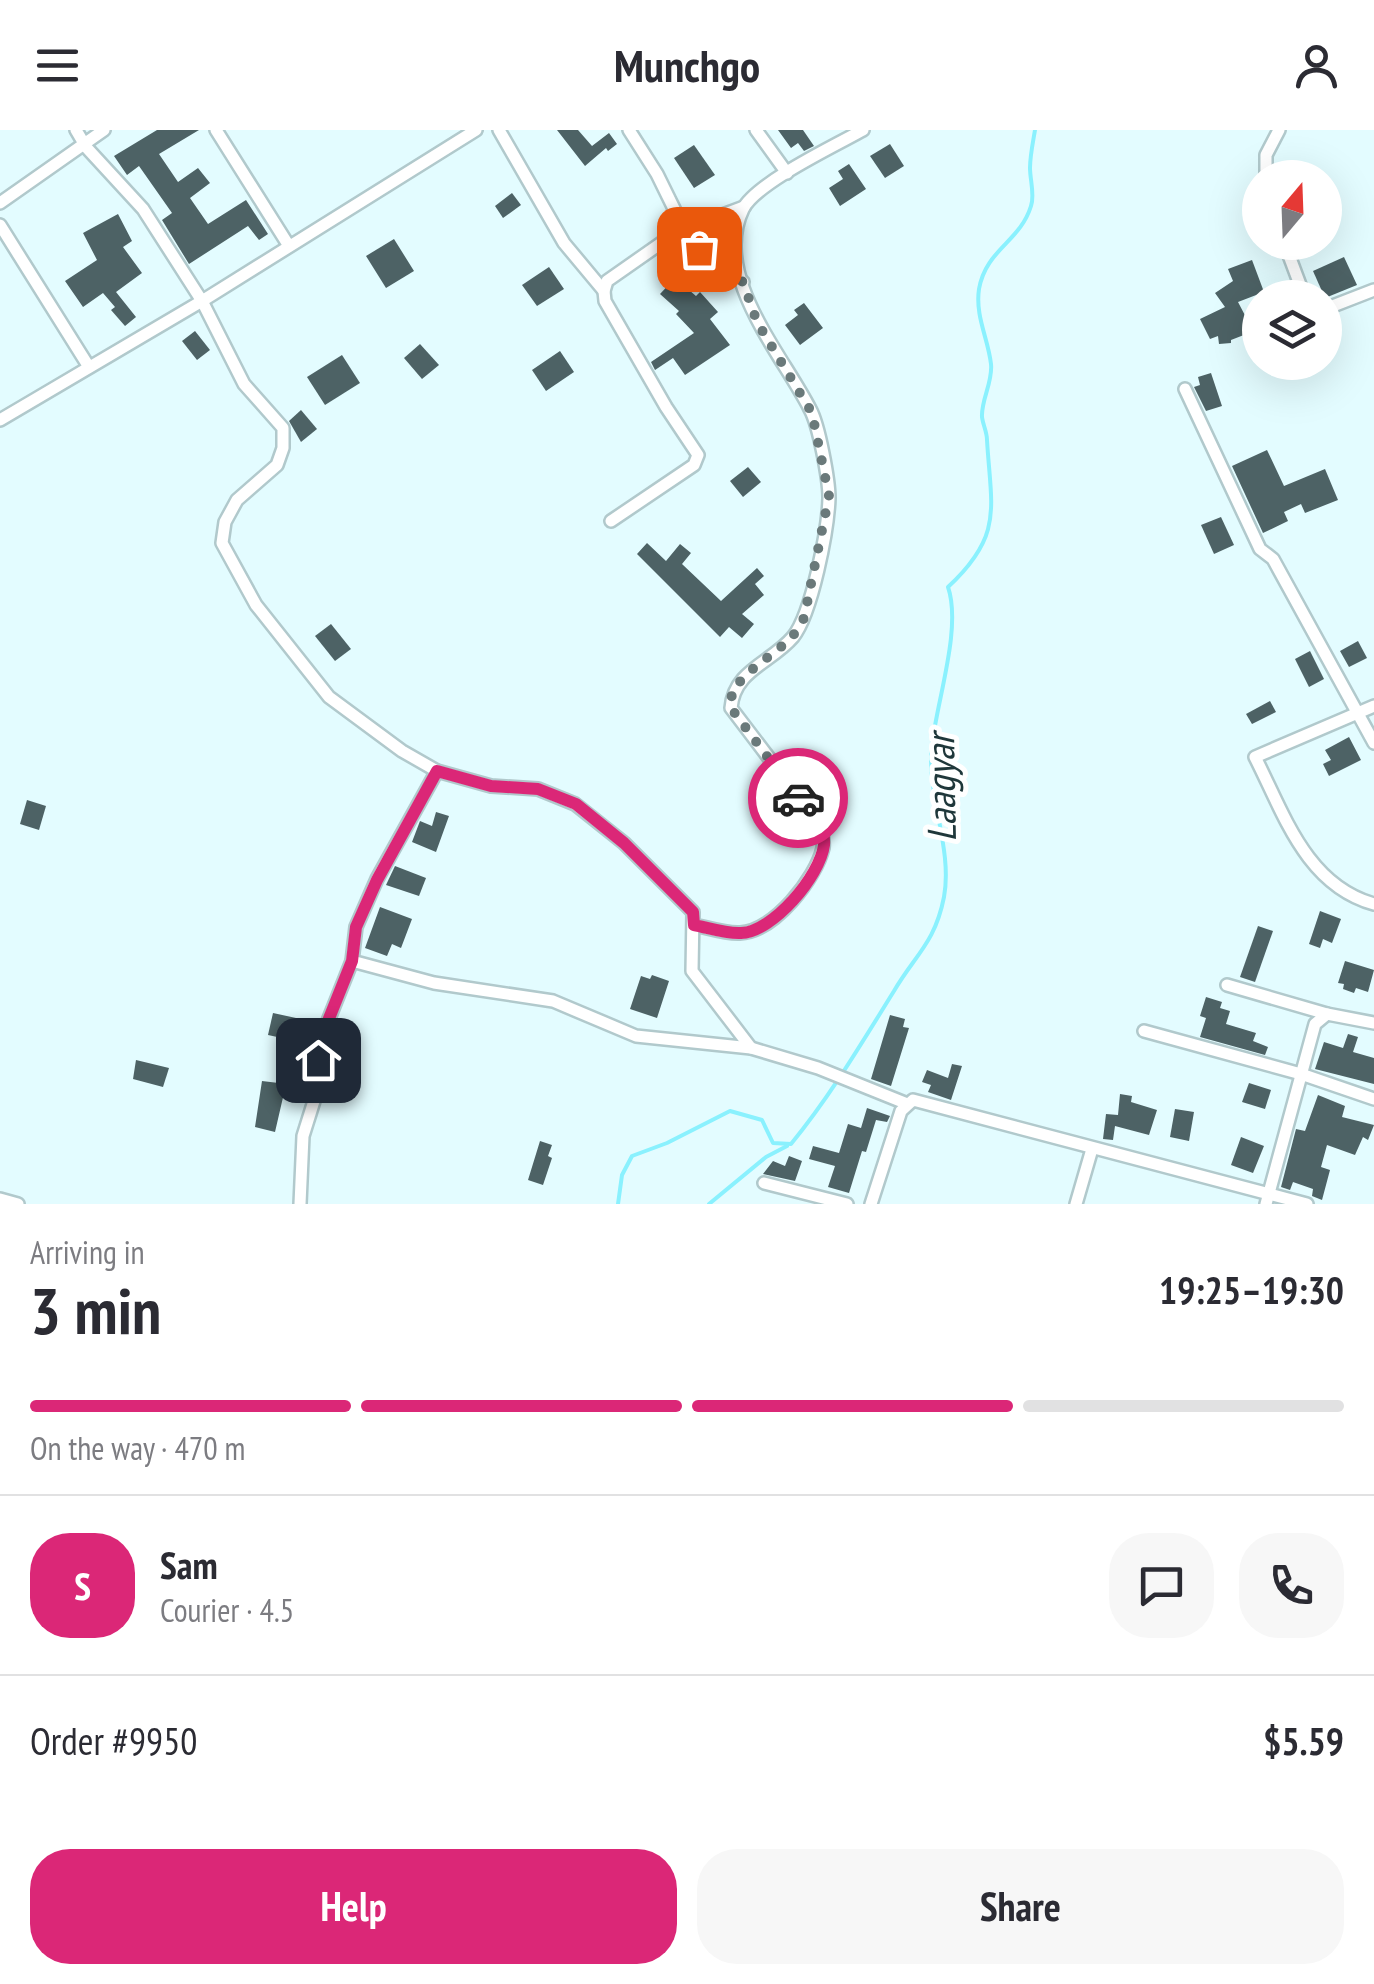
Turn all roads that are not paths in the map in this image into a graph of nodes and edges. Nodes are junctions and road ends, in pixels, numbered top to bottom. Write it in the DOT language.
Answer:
graph roads {
  1 [pos="76,130"];
  2 [pos="104,130"];
  3 [pos="216,130"];
  4 [pos="476,130"];
  5 [pos="499,130"];
  6 [pos="629,130"];
  7 [pos="756,130"];
  8 [pos="863,130"];
  9 [pos="1280,130"];
  10 [pos="84,144"];
  11 [pos="1266,160"];
  12 [pos="787,173"];
  13 [pos="0,203"];
  14 [pos="744,207"];
  15 [pos="0,224"];
  16 [pos="680,231"];
  17 [pos="289,246"];
  18 [pos="743,282"];
  19 [pos="1374,290"];
  20 [pos="604,292"];
  21 [pos="202,301"];
  22 [pos="1342,302"];
  23 [pos="90,367"];
  24 [pos="1184,389"];
  25 [pos="0,420"];
  26 [pos="611,521"];
  27 [pos="1374,706"];
  28 [pos="1357,713"];
  29 [pos="1374,743"];
  30 [pos="437,771"];
  31 [pos="1374,904"];
  32 [pos="694,925"];
  33 [pos="352,961"];
  34 [pos="1226,985"];
  35 [pos="1327,1014"];
  36 [pos="1374,1023"];
  37 [pos="1144,1031"];
  38 [pos="751,1048"];
  39 [pos="1301,1074"];
  40 [pos="1374,1099"];
  41 [pos="906,1103"];
  42 [pos="1092,1148"];
  43 [pos="764,1184"];
  44 [pos="0,1199"];
  45 [pos="1267,1199"];
  46 [pos="18,1204"];
  47 [pos="300,1204"];
  48 [pos="847,1204"];
  49 [pos="872,1204"];
  50 [pos="1076,1204"];
  51 [pos="1306,1204"];
  1 -- 10 [label="street"];
  2 -- 10 [label="street"];
  3 -- 17 [label="street"];
  4 -- 17 [label="street"];
  5 -- 20 [label="street"];
  6 -- 16 [label="street"];
  7 -- 12 [label="street"];
  8 -- 12 [label="street"];
  9 -- 11 [label="street"];
  10 -- 13 [label="street"];
  10 -- 21 [label="street"];
  12 -- 14 [label="street"];
  14 -- 16 [label="street"];
  14 -- 18 [label="street"];
  15 -- 23 [label="street"];
  16 -- 18 [label="street"];
  16 -- 20 [label="street"];
  17 -- 21 [label="street"];
  18 -- 32 [label="street"];
  19 -- 22 [label="street"];
  20 -- 26 [label="street"];
  21 -- 23 [label="street"];
  21 -- 30 [label="street"];
  23 -- 25 [label="street"];
  24 -- 28 [label="street"];
  27 -- 28 [label="street"];
  28 -- 29 [label="street"];
  28 -- 31 [label="street"];
  30 -- 32 [label="street"];
  30 -- 33 [label="street"];
  32 -- 38 [label="street"];
  33 -- 38 [label="street"];
  33 -- 47 [label="street"];
  34 -- 35 [label="street"];
  35 -- 36 [label="street"];
  35 -- 39 [label="street"];
  37 -- 39 [label="street"];
  38 -- 41 [label="street"];
  39 -- 40 [label="street"];
  39 -- 45 [label="street"];
  41 -- 42 [label="street"];
  41 -- 49 [label="street"];
  42 -- 45 [label="street"];
  42 -- 50 [label="street"];
  43 -- 48 [label="street"];
  44 -- 46 [label="street"];
  45 -- 51 [label="street"];
}
